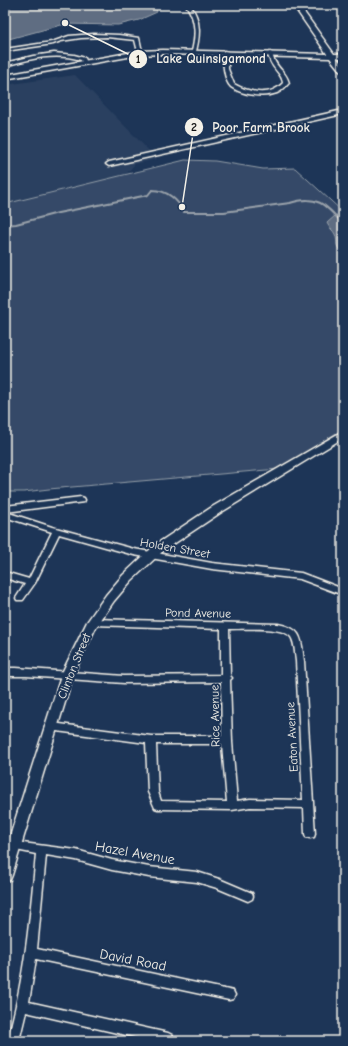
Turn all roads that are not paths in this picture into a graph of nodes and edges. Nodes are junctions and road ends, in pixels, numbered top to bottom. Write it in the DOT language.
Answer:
graph roads {
  1 [pos="188,5"];
  2 [pos="296,5"];
  3 [pos="53,43"];
  4 [pos="324,43"];
  5 [pos="5,50"];
  6 [pos="193,53"];
  7 [pos="226,54"];
  8 [pos="314,54"];
  9 [pos="54,55"];
  10 [pos="140,55"];
  11 [pos="270,56"];
  12 [pos="343,56"];
  13 [pos="333,57"];
  14 [pos="343,60"];
  15 [pos="85,63"];
  16 [pos="5,65"];
  17 [pos="343,72"];
  18 [pos="5,77"];
  19 [pos="343,112"];
  20 [pos="109,164"];
  21 [pos="343,434"];
  22 [pos="81,500"];
  23 [pos="5,509"];
  24 [pos="5,514"];
  25 [pos="57,531"];
  26 [pos="151,555"];
  27 [pos="5,575"];
  28 [pos="31,583"];
  29 [pos="343,592"];
  30 [pos="20,598"];
  31 [pos="93,622"];
  32 [pos="225,625"];
  33 [pos="297,639"];
  34 [pos="5,672"];
  35 [pos="68,676"];
  36 [pos="227,678"];
  37 [pos="52,727"];
  38 [pos="151,740"];
  39 [pos="227,740"];
  40 [pos="309,804"];
  41 [pos="232,806"];
  42 [pos="310,834"];
  43 [pos="15,846"];
  44 [pos="41,851"];
  45 [pos="5,875"];
  46 [pos="248,896"];
  47 [pos="31,953"];
  48 [pos="229,995"];
  49 [pos="22,1006"];
  50 [pos="168,1039"];
  51 [pos="13,1041"];
  1 -- 6 [label="street"];
  2 -- 4 [label="main road"];
  3 -- 5 [label="street"];
  3 -- 9 [label="street"];
  3 -- 10 [label="street"];
  4 -- 8 [label="main road"];
  4 -- 13 [label="main road"];
  6 -- 7 [label="main road"];
  6 -- 10 [label="main road"];
  7 -- 11 [label="main road"];
  7 -- 11 [label="street"];
  8 -- 11 [label="main road"];
  8 -- 13 [label="main road"];
  9 -- 15 [label="street"];
  9 -- 16 [label="street"];
  10 -- 15 [label="main road"];
  11 -- 13 [label="main road"];
  12 -- 13 [label="main road"];
  13 -- 14 [label="main road"];
  13 -- 17 [label="main road"];
  15 -- 18 [label="main road"];
  19 -- 20 [label="street"];
  21 -- 26 [label="main road, Clinton Street"];
  22 -- 23 [label="street"];
  24 -- 25 [label="street, Holden Street"];
  25 -- 26 [label="street, Holden Street"];
  25 -- 28 [label="street"];
  26 -- 29 [label="street, Holden Street"];
  26 -- 31 [label="main road, Clinton Street"];
  27 -- 28 [label="street"];
  28 -- 30 [label="street"];
  31 -- 32 [label="street, Pond Avenue"];
  31 -- 35 [label="main road, Clinton Street"];
  32 -- 33 [label="street, Pond Avenue"];
  32 -- 36 [label="street, Rice Avenue"];
  33 -- 40 [label="street, Eaton Avenue"];
  34 -- 35 [label="street"];
  35 -- 36 [label="street"];
  35 -- 37 [label="main road, Clinton Street"];
  36 -- 39 [label="street, Rice Avenue"];
  37 -- 38 [label="street"];
  37 -- 43 [label="main road, Clinton Street"];
  38 -- 39 [label="street"];
  38 -- 41 [label="street"];
  39 -- 41 [label="street, Rice Avenue"];
  40 -- 41 [label="street"];
  40 -- 42 [label="street, Eaton Avenue"];
  43 -- 44 [label="street, Hazel Avenue"];
  43 -- 45 [label="main road, Clinton Street"];
  44 -- 46 [label="street, Hazel Avenue"];
  44 -- 47 [label="street"];
  47 -- 48 [label="street, David Road"];
  47 -- 49 [label="street"];
  49 -- 50 [label="street"];
  49 -- 51 [label="street"];
}
